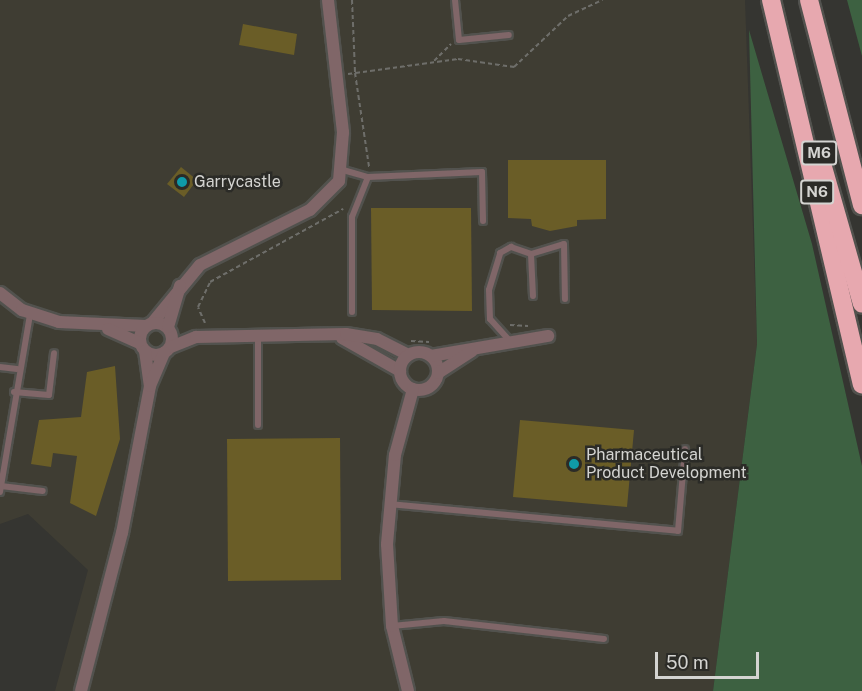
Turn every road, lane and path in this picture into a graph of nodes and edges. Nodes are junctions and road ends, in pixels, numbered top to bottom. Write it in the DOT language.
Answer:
graph roads {
  1 [pos="328,0"];
  2 [pos="352,0"];
  3 [pos="455,0"];
  4 [pos="602,0"];
  5 [pos="771,0"];
  6 [pos="782,0"];
  7 [pos="809,0"];
  8 [pos="818,0"];
  9 [pos="509,35"];
  10 [pos="459,40"];
  11 [pos="434,61"];
  12 [pos="355,73"];
  13 [pos="337,75"];
  14 [pos="862,161"];
  15 [pos="343,170"];
  16 [pos="368,177"];
  17 [pos="346,205"];
  18 [pos="862,205"];
  19 [pos="483,220"];
  20 [pos="531,254"];
  21 [pos="180,285"];
  22 [pos="0,293"];
  23 [pos="533,296"];
  24 [pos="565,299"];
  25 [pos="862,304"];
  26 [pos="352,312"];
  27 [pos="30,314"];
  28 [pos="149,324"];
  29 [pos="536,325"];
  30 [pos="208,326"];
  31 [pos="103,327"];
  32 [pos="169,328"];
  33 [pos="499,328"];
  34 [pos="336,335"];
  35 [pos="258,336"];
  36 [pos="548,336"];
  37 [pos="196,337"];
  38 [pos="400,339"];
  39 [pos="509,340"];
  40 [pos="438,342"];
  41 [pos="143,347"];
  42 [pos="475,349"];
  43 [pos="167,350"];
  44 [pos="54,353"];
  45 [pos="408,355"];
  46 [pos="431,356"];
  47 [pos="0,367"];
  48 [pos="18,369"];
  49 [pos="400,371"];
  50 [pos="438,373"];
  51 [pos="862,384"];
  52 [pos="150,386"];
  53 [pos="413,389"];
  54 [pos="14,392"];
  55 [pos="258,425"];
  56 [pos="685,449"];
  57 [pos="0,489"];
  58 [pos="43,491"];
  59 [pos="388,504"];
  60 [pos="392,626"];
  61 [pos="604,639"];
  62 [pos="81,691"];
  63 [pos="408,691"];
  1 -- 13 [label="street"];
  2 -- 12 [label="path"];
  3 -- 10 [label="lane"];
  4 -- 11 [label="path"];
  5 -- 51 [label="highway, N6"];
  6 -- 25 [label="highway, M6"];
  7 -- 18 [label="highway, M6"];
  8 -- 14 [label="highway"];
  9 -- 10 [label="lane"];
  10 -- 11 [label="path"];
  11 -- 12 [label="path"];
  12 -- 13 [label="path"];
  12 -- 16 [label="path"];
  13 -- 15 [label="street"];
  15 -- 16 [label="lane"];
  15 -- 21 [label="street"];
  16 -- 19 [label="lane"];
  16 -- 26 [label="lane"];
  17 -- 30 [label="path"];
  20 -- 23 [label="lane"];
  20 -- 24 [label="lane"];
  20 -- 33 [label="lane"];
  21 -- 28 [label="street"];
  21 -- 32 [label="street"];
  22 -- 27 [label="street"];
  27 -- 31 [label="street"];
  27 -- 48 [label="lane"];
  28 -- 31 [label="street"];
  28 -- 32 [label="street"];
  28 -- 41 [label="street"];
  29 -- 33 [label="path"];
  31 -- 41 [label="street"];
  32 -- 37 [label="street"];
  32 -- 43 [label="street"];
  33 -- 39 [label="lane"];
  34 -- 35 [label="street"];
  34 -- 45 [label="street"];
  34 -- 49 [label="street"];
  35 -- 37 [label="street"];
  35 -- 55 [label="lane"];
  36 -- 39 [label="street"];
  37 -- 43 [label="street"];
  38 -- 40 [label="path"];
  39 -- 42 [label="street"];
  41 -- 43 [label="street"];
  41 -- 52 [label="street"];
  42 -- 46 [label="street"];
  42 -- 50 [label="street"];
  43 -- 52 [label="street"];
  44 -- 54 [label="lane"];
  45 -- 46 [label="street"];
  45 -- 49 [label="street"];
  46 -- 50 [label="street"];
  47 -- 48 [label="lane"];
  48 -- 54 [label="lane"];
  49 -- 53 [label="street"];
  50 -- 53 [label="street"];
  52 -- 62 [label="street"];
  53 -- 59 [label="street"];
  54 -- 57 [label="lane"];
  56 -- 59 [label="lane"];
  57 -- 58 [label="lane"];
  59 -- 60 [label="street"];
  60 -- 61 [label="lane"];
  60 -- 63 [label="street"];
}
